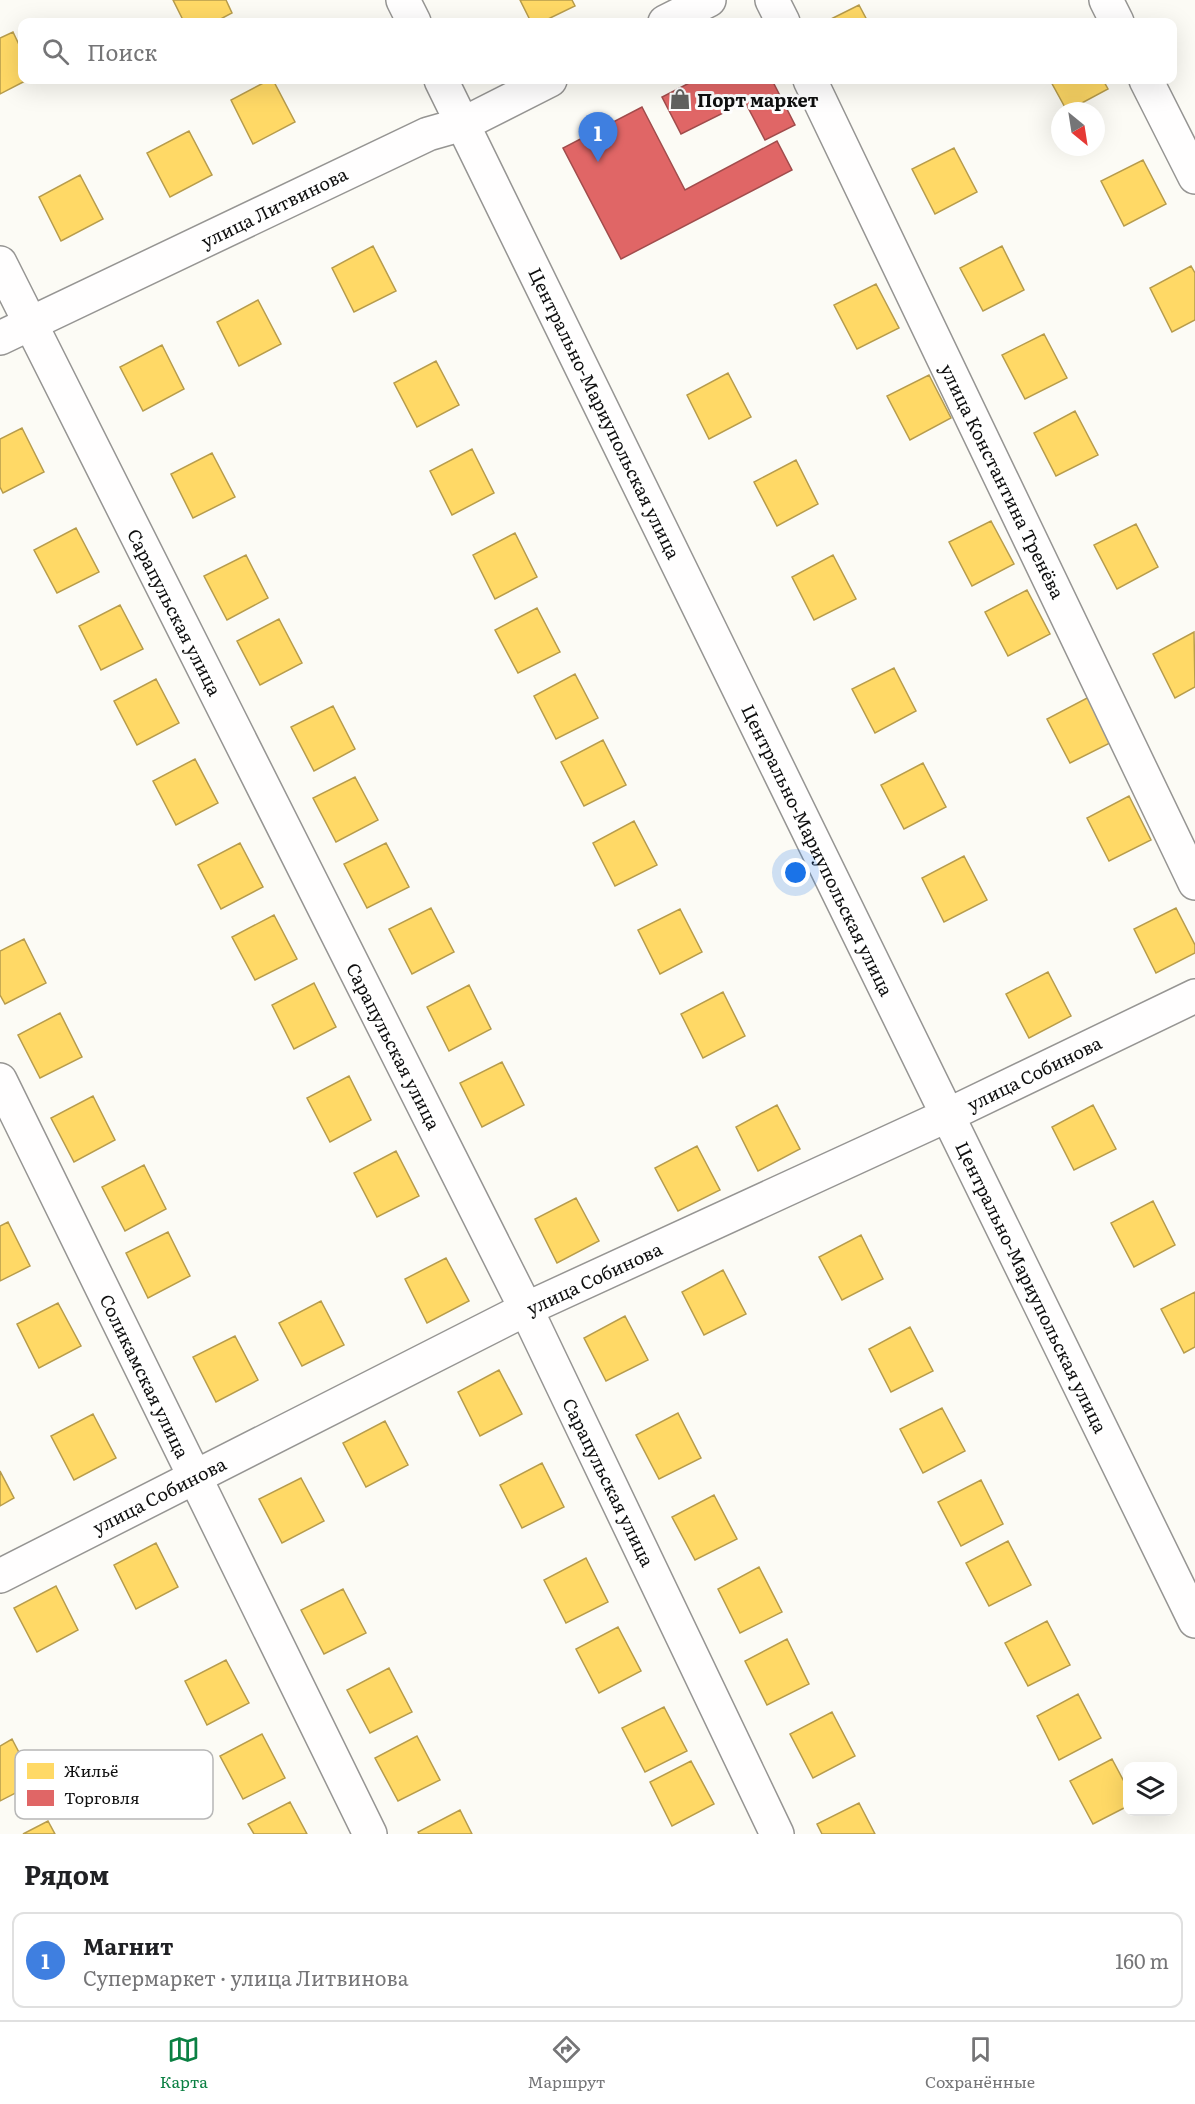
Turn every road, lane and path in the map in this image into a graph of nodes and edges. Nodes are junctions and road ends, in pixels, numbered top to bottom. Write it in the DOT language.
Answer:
graph roads {
  1 [pos="403,0"];
  2 [pos="709,0"];
  3 [pos="772,0"];
  4 [pos="1106,0"];
  5 [pos="412,18"];
  6 [pos="673,18"];
  7 [pos="781,18"];
  8 [pos="1115,18"];
  9 [pos="443,84"];
  10 [pos="542,84"];
  11 [pos="812,84"];
  12 [pos="1148,84"];
  13 [pos="463,124"];
  14 [pos="1195,177"];
  15 [pos="0,263"];
  16 [pos="30,324"];
  17 [pos="0,339"];
  18 [pos="1195,883"];
  19 [pos="1195,996"];
  20 [pos="0,1080"];
  21 [pos="948,1115"];
  22 [pos="526,1309"];
  23 [pos="195,1477"];
  24 [pos="0,1576"];
  25 [pos="1195,1621"];
  26 [pos="370,1834"];
  27 [pos="777,1834"];
  1 -- 5 [label="street"];
  2 -- 6 [label="street"];
  3 -- 7 [label="street"];
  4 -- 8 [label="street"];
  9 -- 13 [label="street, Центрально-Мариупольская улица"];
  10 -- 13 [label="street, улица Литвинова"];
  11 -- 18 [label="street, улица Константина Тренёва"];
  12 -- 14 [label="street"];
  13 -- 16 [label="street, улица Литвинова"];
  13 -- 21 [label="street, Центрально-Мариупольская улица"];
  15 -- 16 [label="street, Сарапульская улица"];
  16 -- 17 [label="street, улица Литвинова"];
  16 -- 22 [label="street, Сарапульская улица"];
  19 -- 21 [label="street, улица Собинова"];
  20 -- 23 [label="street, Соликамская улица"];
  21 -- 22 [label="street, улица Собинова"];
  21 -- 25 [label="street, Центрально-Мариупольская улица"];
  22 -- 23 [label="street, улица Собинова"];
  22 -- 27 [label="street, Сарапульская улица"];
  23 -- 24 [label="street, улица Собинова"];
  23 -- 26 [label="street, Соликамская улица"];
}
